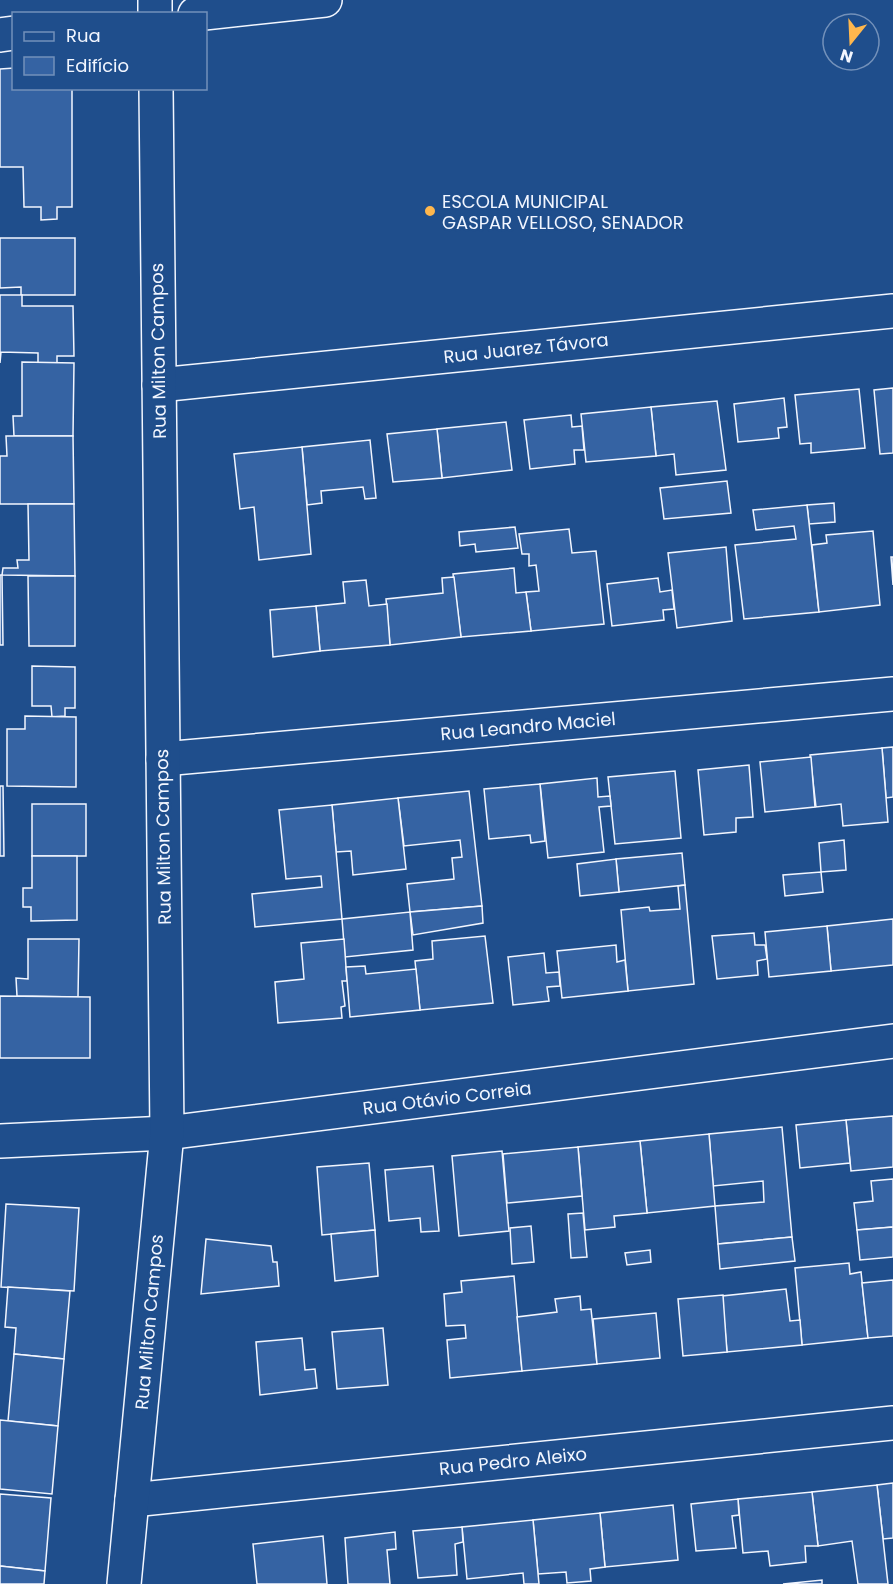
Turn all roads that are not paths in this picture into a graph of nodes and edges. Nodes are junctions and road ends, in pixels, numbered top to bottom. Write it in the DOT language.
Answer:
graph roads {
  1 [pos="325,0"];
  2 [pos="207,13"];
  3 [pos="156,90"];
  4 [pos="893,311"];
  5 [pos="159,385"];
  6 [pos="893,694"];
  7 [pos="162,759"];
  8 [pos="893,1041"];
  9 [pos="167,1133"];
  10 [pos="0,1141"];
  11 [pos="893,1423"];
  12 [pos="132,1500"];
  13 [pos="124,1584"];
  1 -- 2 [label="street"];
  3 -- 5 [label="street, Rua Milton Campos"];
  4 -- 5 [label="street, Rua Juarez Távora"];
  5 -- 7 [label="street, Rua Milton Campos"];
  6 -- 7 [label="street, Rua Leandro Maciel"];
  7 -- 9 [label="street, Rua Milton Campos"];
  8 -- 9 [label="street, Rua Otávio Correia"];
  9 -- 10 [label="street, Rua Otávio Correia"];
  9 -- 12 [label="street, Rua Milton Campos"];
  11 -- 12 [label="street, Rua Pedro Aleixo"];
  12 -- 13 [label="street, Rua Milton Campos"];
}
